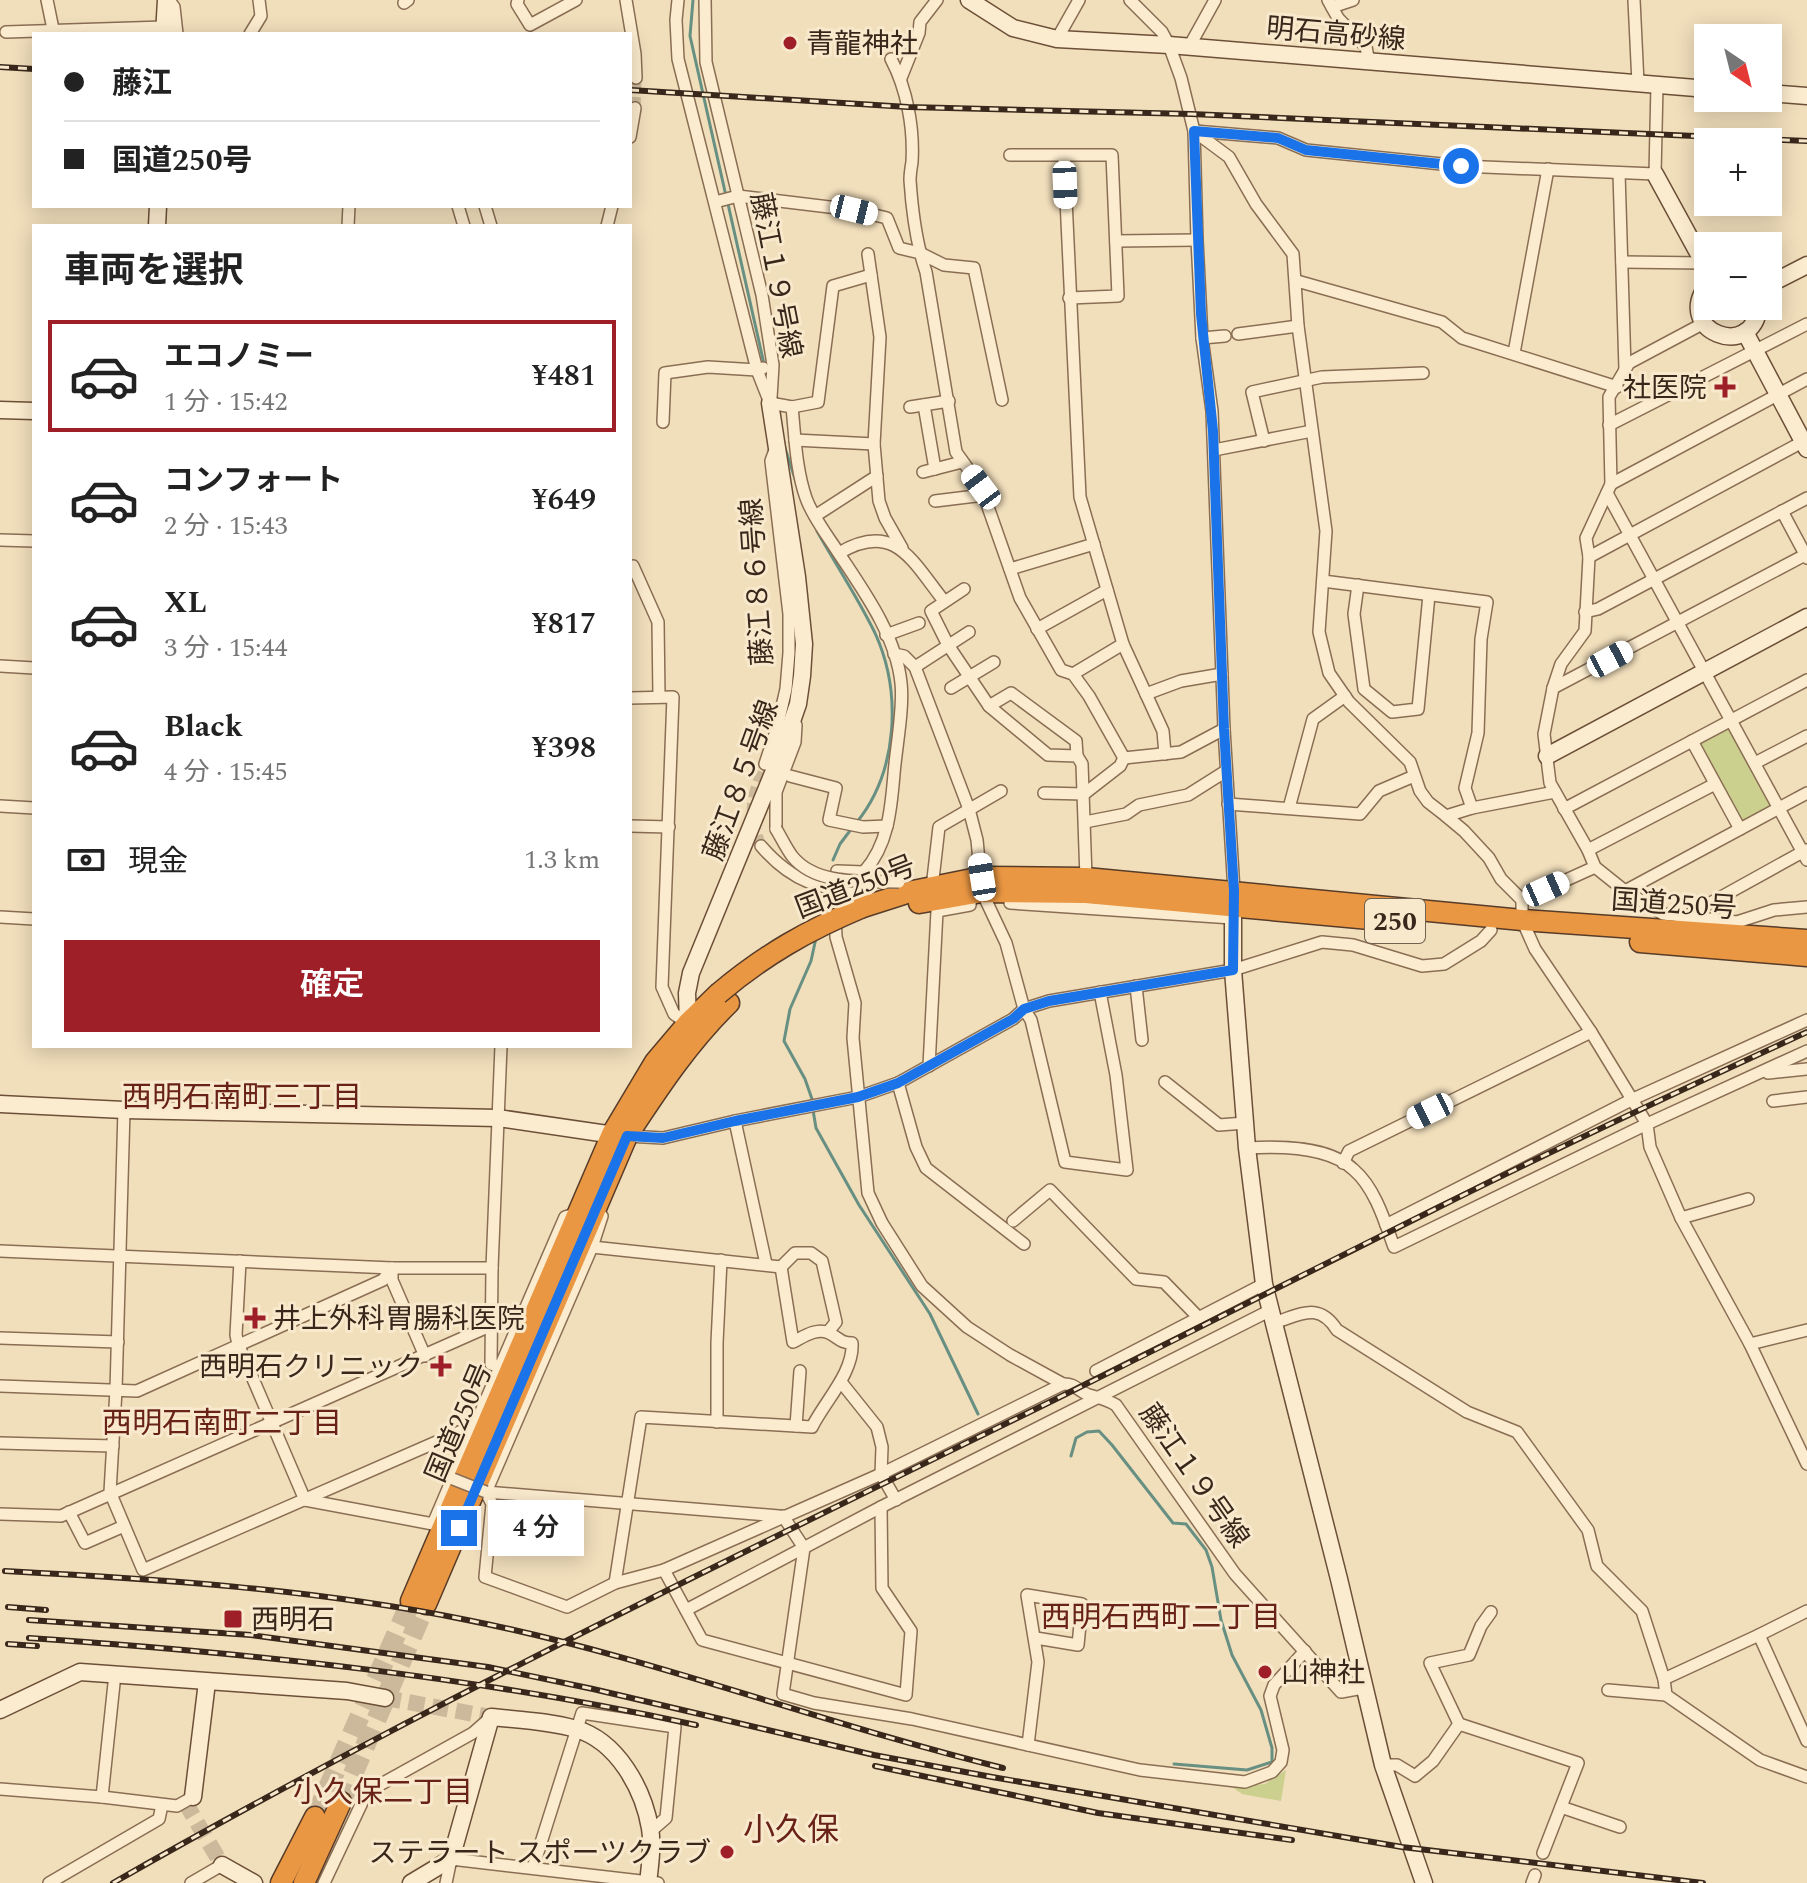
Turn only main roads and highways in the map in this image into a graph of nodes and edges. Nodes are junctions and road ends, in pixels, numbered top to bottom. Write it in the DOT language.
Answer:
graph roads {
  1 [pos="975,885"];
  2 [pos="1232,905"];
  3 [pos="1523,917"];
  4 [pos="1807,940"];
  5 [pos="1807,956"];
  6 [pos="619,1135"];
  7 [pos="341,1802"];
  8 [pos="315,1817"];
  9 [pos="281,1883"];
  10 [pos="304,1883"];
  1 -- 2 [label="highway, 国道250号 / 250"];
  1 -- 2 [label="highway, 国道250号 / 250"];
  1 -- 6 [label="highway, 国道250号 / 250"];
  2 -- 3 [label="highway, 国道250号 / 250"];
  2 -- 3 [label="highway, 国道250号 / 250"];
  3 -- 4 [label="highway, 国道250号 / 250"];
  3 -- 5 [label="highway, 国道250号 / 250"];
  6 -- 6 [label="highway, 国道250号 / 250"];
  7 -- 10 [label="highway"];
  8 -- 9 [label="highway"];
}
